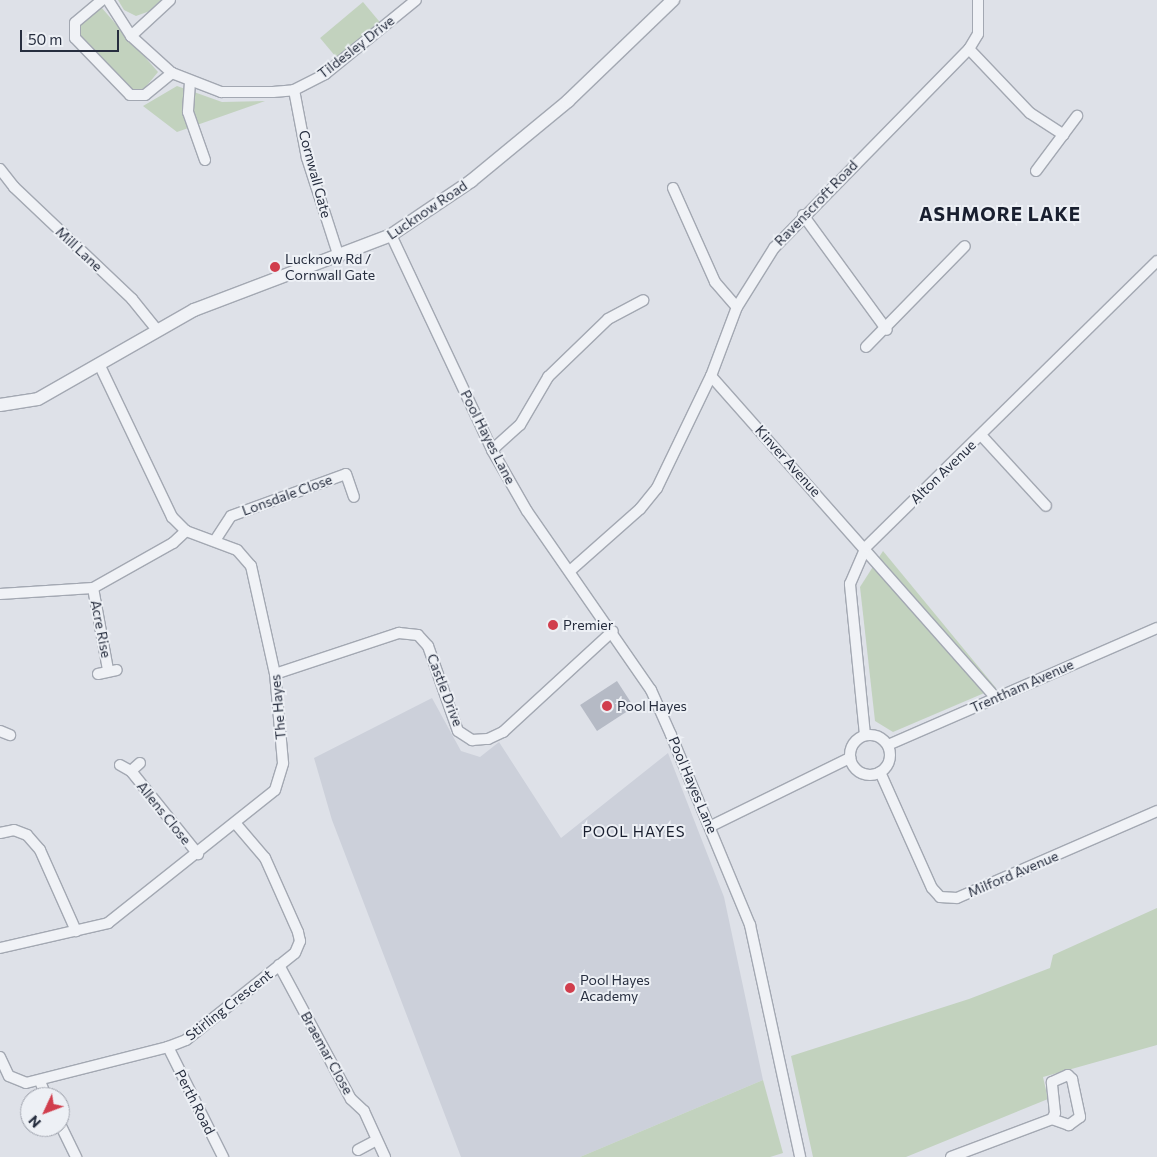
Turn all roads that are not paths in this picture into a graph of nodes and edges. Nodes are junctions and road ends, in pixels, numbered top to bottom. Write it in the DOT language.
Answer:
graph roads {
  1 [pos="102,0"];
  2 [pos="108,0"];
  3 [pos="170,0"];
  4 [pos="416,0"];
  5 [pos="673,0"];
  6 [pos="978,0"];
  7 [pos="131,36"];
  8 [pos="969,49"];
  9 [pos="172,73"];
  10 [pos="190,82"];
  11 [pos="294,90"];
  12 [pos="1077,116"];
  13 [pos="1064,135"];
  14 [pos="204,160"];
  15 [pos="0,169"];
  16 [pos="1036,172"];
  17 [pos="673,188"];
  18 [pos="803,215"];
  19 [pos="391,235"];
  20 [pos="964,246"];
  21 [pos="339,257"];
  22 [pos="1157,260"];
  23 [pos="643,300"];
  24 [pos="737,307"];
  25 [pos="157,330"];
  26 [pos="887,330"];
  27 [pos="866,347"];
  28 [pos="100,366"];
  29 [pos="711,376"];
  30 [pos="0,405"];
  31 [pos="981,435"];
  32 [pos="492,450"];
  33 [pos="354,497"];
  34 [pos="1046,506"];
  35 [pos="186,531"];
  36 [pos="216,539"];
  37 [pos="866,547"];
  38 [pos="570,570"];
  39 [pos="93,588"];
  40 [pos="0,594"];
  41 [pos="1157,628"];
  42 [pos="613,631"];
  43 [pos="98,674"];
  44 [pos="275,674"];
  45 [pos="995,697"];
  46 [pos="865,735"];
  47 [pos="888,745"];
  48 [pos="850,758"];
  49 [pos="140,763"];
  50 [pos="120,765"];
  51 [pos="131,771"];
  52 [pos="880,772"];
  53 [pos="1157,811"];
  54 [pos="236,824"];
  55 [pos="711,826"];
  56 [pos="0,833"];
  57 [pos="198,854"];
  58 [pos="76,931"];
  59 [pos="0,948"];
  60 [pos="279,965"];
  61 [pos="168,1047"];
  62 [pos="0,1056"];
  63 [pos="40,1081"];
  64 [pos="42,1087"];
  65 [pos="1052,1120"];
  66 [pos="66,1137"];
  67 [pos="377,1140"];
  68 [pos="358,1150"];
  69 [pos="76,1157"];
  70 [pos="223,1157"];
  71 [pos="385,1157"];
  72 [pos="800,1157"];
  73 [pos="951,1157"];
  1 -- 9 [label="street"];
  2 -- 7 [label="street, Tildesley Drive"];
  3 -- 7 [label="street"];
  4 -- 11 [label="street, Tildesley Drive"];
  5 -- 19 [label="street, Lucknow Road"];
  6 -- 8 [label="street, Ravenscroft Road"];
  7 -- 9 [label="street, Tildesley Drive"];
  8 -- 13 [label="street"];
  8 -- 18 [label="street, Ravenscroft Road"];
  9 -- 10 [label="street, Tildesley Drive"];
  10 -- 11 [label="street, Tildesley Drive"];
  10 -- 14 [label="street"];
  11 -- 21 [label="street, Cornwall Gate"];
  12 -- 13 [label="street"];
  13 -- 16 [label="street"];
  15 -- 25 [label="street, Mill Lane"];
  17 -- 24 [label="street"];
  18 -- 24 [label="street, Ravenscroft Road"];
  18 -- 26 [label="street"];
  19 -- 21 [label="street, Lucknow Road"];
  19 -- 32 [label="street, Pool Hayes Lane"];
  20 -- 26 [label="street"];
  21 -- 25 [label="street, Lucknow Road"];
  22 -- 31 [label="street, Alton Avenue"];
  23 -- 32 [label="street"];
  24 -- 29 [label="street, Ravenscroft Road"];
  25 -- 28 [label="street, Lucknow Road"];
  26 -- 27 [label="street"];
  28 -- 30 [label="street, Lucknow Road"];
  28 -- 35 [label="street"];
  29 -- 37 [label="street, Kinver Avenue"];
  29 -- 38 [label="street, Ravenscroft Road"];
  31 -- 34 [label="street"];
  31 -- 37 [label="street, Alton Avenue"];
  32 -- 38 [label="street, Pool Hayes Lane"];
  33 -- 36 [label="street, Lonsdale Close"];
  35 -- 36 [label="street, The Hayes"];
  35 -- 39 [label="street"];
  36 -- 44 [label="street, The Hayes"];
  37 -- 45 [label="street, Kinver Avenue"];
  37 -- 46 [label="street, Alton Avenue"];
  38 -- 42 [label="street, Pool Hayes Lane"];
  39 -- 40 [label="street"];
  39 -- 43 [label="street, Acre Rise"];
  41 -- 45 [label="street, Trentham Avenue"];
  42 -- 44 [label="street, Castle Drive"];
  42 -- 55 [label="street, Pool Hayes Lane"];
  44 -- 54 [label="street, The Hayes"];
  45 -- 47 [label="street, Trentham Avenue"];
  46 -- 47 [label="street"];
  46 -- 48 [label="street"];
  47 -- 52 [label="street"];
  48 -- 52 [label="street"];
  48 -- 55 [label="street"];
  49 -- 51 [label="street, Allens Close"];
  50 -- 51 [label="street, Allens Close"];
  51 -- 57 [label="street, Allens Close"];
  52 -- 53 [label="street, Milford Avenue"];
  54 -- 57 [label="street, The Hayes"];
  54 -- 60 [label="street, Stirling Crescent"];
  55 -- 72 [label="street, Pool Hayes Lane"];
  56 -- 58 [label="street"];
  57 -- 58 [label="street, The Hayes"];
  58 -- 59 [label="street, The Hayes"];
  60 -- 61 [label="street, Stirling Crescent"];
  60 -- 67 [label="street, Braemar Close"];
  61 -- 63 [label="street, Stirling Crescent"];
  61 -- 70 [label="street, Perth Road"];
  62 -- 63 [label="street, Stirling Crescent"];
  63 -- 64 [label="street"];
  65 -- 65 [label="street"];
  65 -- 73 [label="street"];
  66 -- 69 [label="street"];
  67 -- 68 [label="street"];
  67 -- 71 [label="street, Braemar Close"];
}
